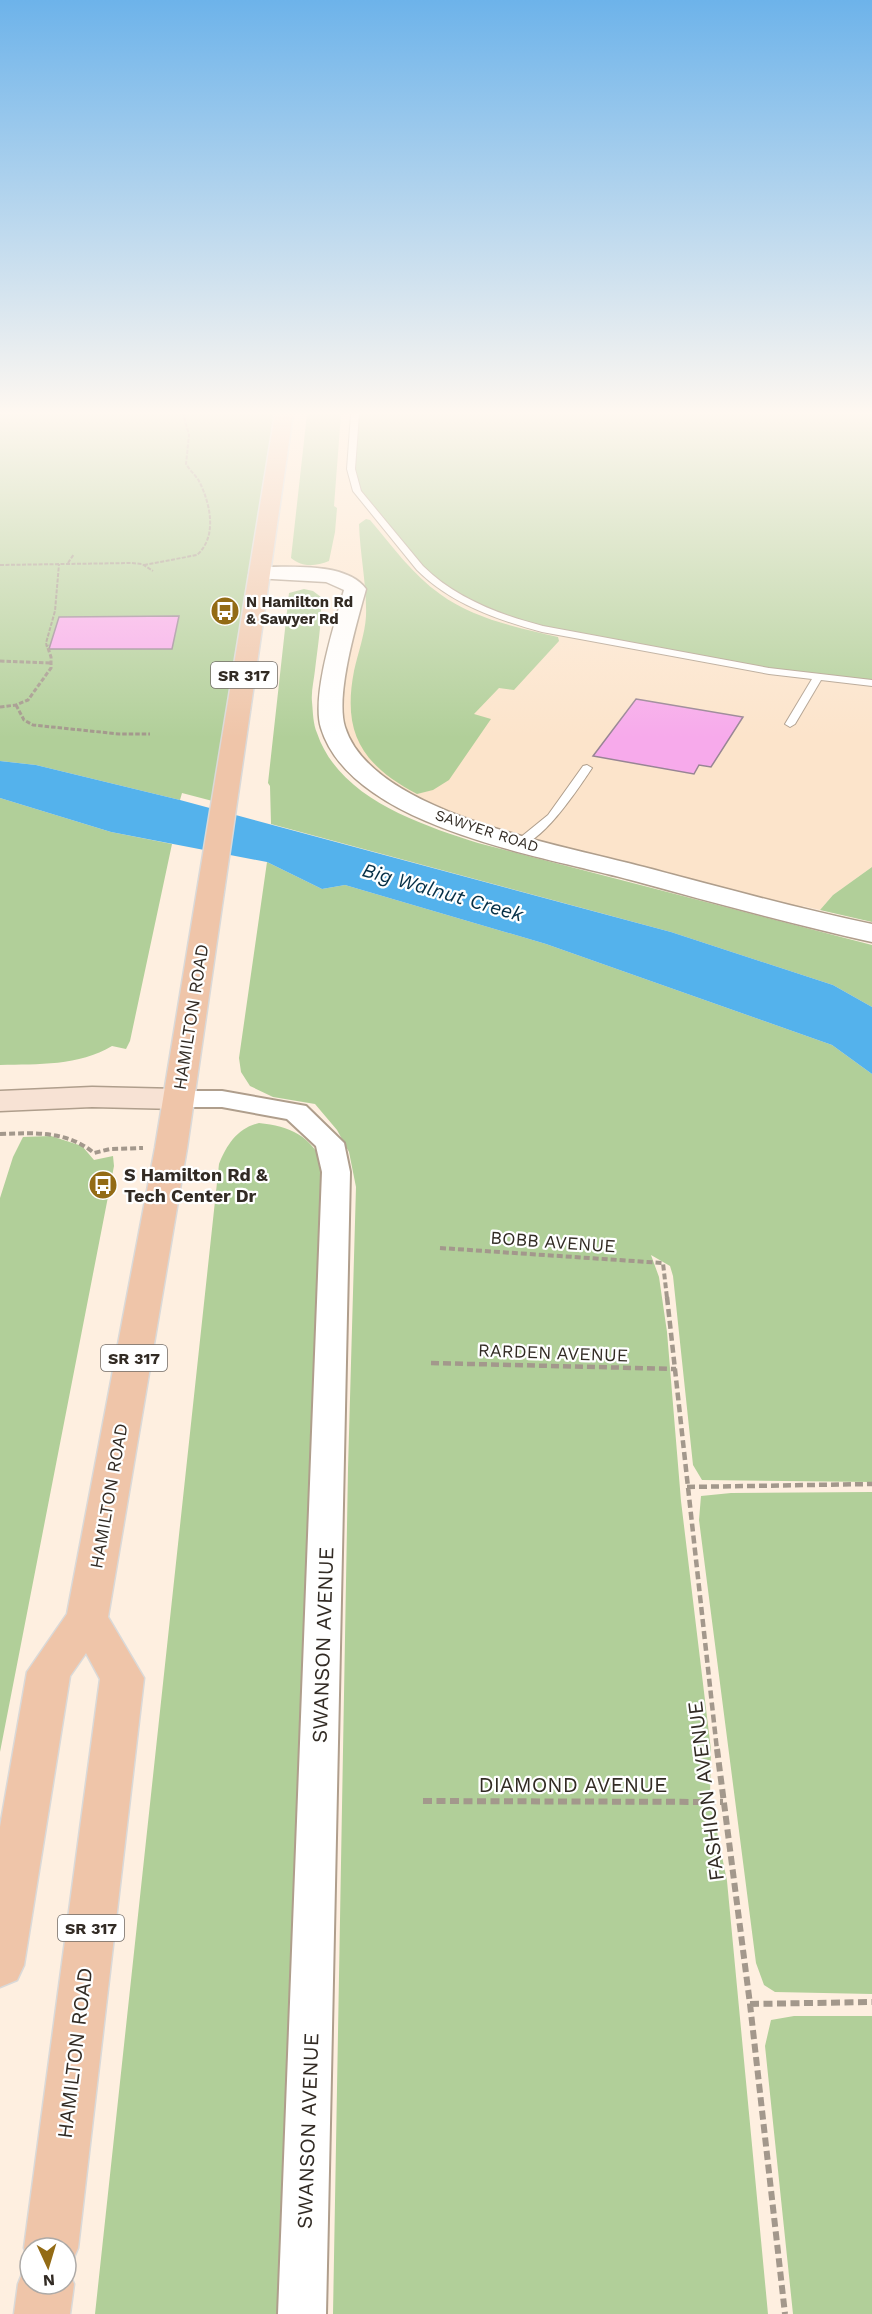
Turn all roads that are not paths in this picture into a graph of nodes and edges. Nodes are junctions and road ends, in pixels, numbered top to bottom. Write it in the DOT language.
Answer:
graph roads {
  1 [pos="268,522"];
  2 [pos="382,522"];
  3 [pos="260,573"];
  4 [pos="817,678"];
  5 [pos="872,683"];
  6 [pos="790,724"];
  7 [pos="587,768"];
  8 [pos="520,843"];
  9 [pos="872,933"];
  10 [pos="177,1099"];
  11 [pos="0,1101"];
  12 [pos="87,1618"];
  13 [pos="0,1965"];
  14 [pos="52,2236"];
  15 [pos="44,2296"];
  16 [pos="42,2314"];
  17 [pos="302,2314"];
  1 -- 3 [label="main road, HAMILTON ROAD / SR 317"];
  2 -- 4 [label="lane"];
  3 -- 8 [label="street, SAWYER ROAD"];
  3 -- 10 [label="main road, HAMILTON ROAD / SR 317"];
  4 -- 5 [label="lane"];
  4 -- 6 [label="lane"];
  7 -- 8 [label="lane"];
  8 -- 9 [label="street, SAWYER ROAD"];
  10 -- 11 [label="main road"];
  10 -- 12 [label="main road, HAMILTON ROAD / SR 317"];
  10 -- 17 [label="street, SWANSON AVENUE"];
  12 -- 13 [label="main road, HAMILTON ROAD / SR 317"];
  12 -- 14 [label="main road, HAMILTON ROAD / SR 317"];
  15 -- 16 [label="main road"];
}
